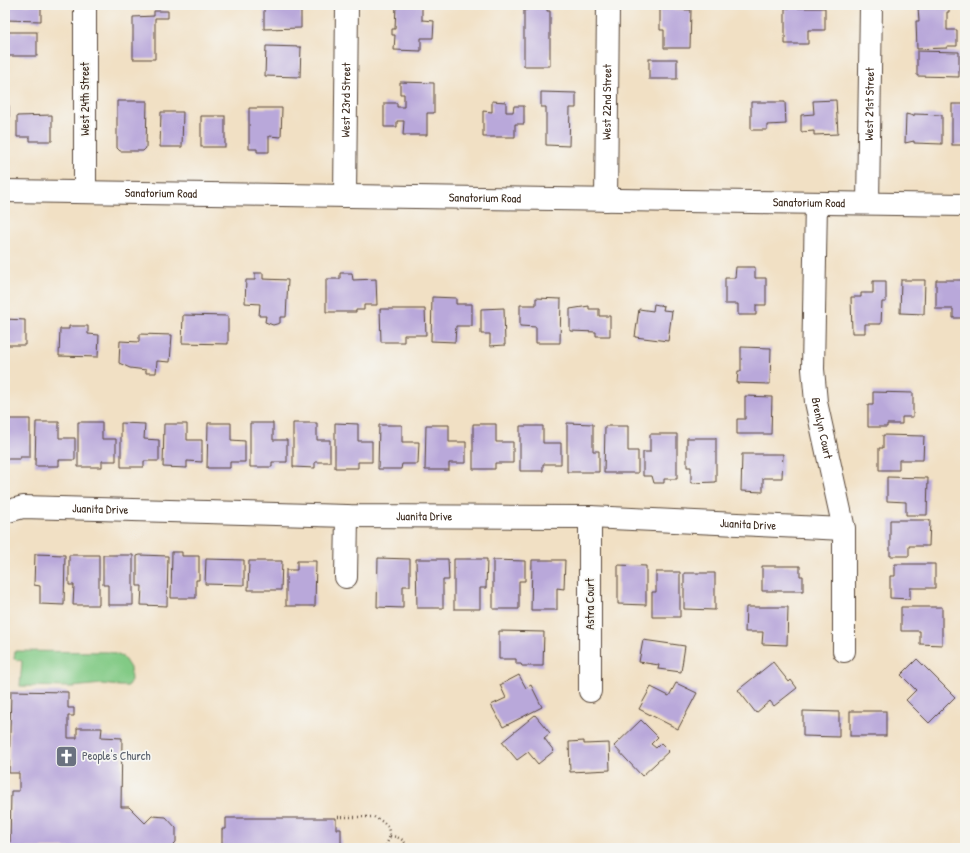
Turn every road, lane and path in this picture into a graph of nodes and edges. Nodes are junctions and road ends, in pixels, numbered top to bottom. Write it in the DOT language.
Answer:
graph roads {
  1 [pos="85,5"];
  2 [pos="347,5"];
  3 [pos="608,5"];
  4 [pos="871,5"];
  5 [pos="5,191"];
  6 [pos="85,192"];
  7 [pos="345,196"];
  8 [pos="606,200"];
  9 [pos="816,202"];
  10 [pos="868,203"];
  11 [pos="965,205"];
  12 [pos="5,512"];
  13 [pos="347,516"];
  14 [pos="590,517"];
  15 [pos="844,529"];
  16 [pos="346,577"];
  17 [pos="844,651"];
  18 [pos="590,691"];
  19 [pos="338,817"];
  20 [pos="390,836"];
  21 [pos="385,848"];
  22 [pos="408,848"];
  1 -- 6 [label="street, West 24th Street"];
  2 -- 7 [label="street, West 23rd Street"];
  3 -- 8 [label="street, West 22nd Street"];
  4 -- 10 [label="street, West 21st Street"];
  5 -- 6 [label="street, Sanatorium Road"];
  6 -- 7 [label="street, Sanatorium Road"];
  7 -- 8 [label="street, Sanatorium Road"];
  8 -- 9 [label="street, Sanatorium Road"];
  9 -- 10 [label="street, Sanatorium Road"];
  9 -- 15 [label="street, Brenlyn Court"];
  10 -- 11 [label="street, Sanatorium Road"];
  12 -- 13 [label="street, Juanita Drive"];
  13 -- 14 [label="street, Juanita Drive"];
  13 -- 16 [label="street"];
  14 -- 15 [label="street, Juanita Drive"];
  14 -- 18 [label="street, Astra Court"];
  15 -- 17 [label="street, Brenlyn Court"];
  19 -- 20 [label="path"];
  20 -- 21 [label="path"];
  20 -- 22 [label="path"];
}
